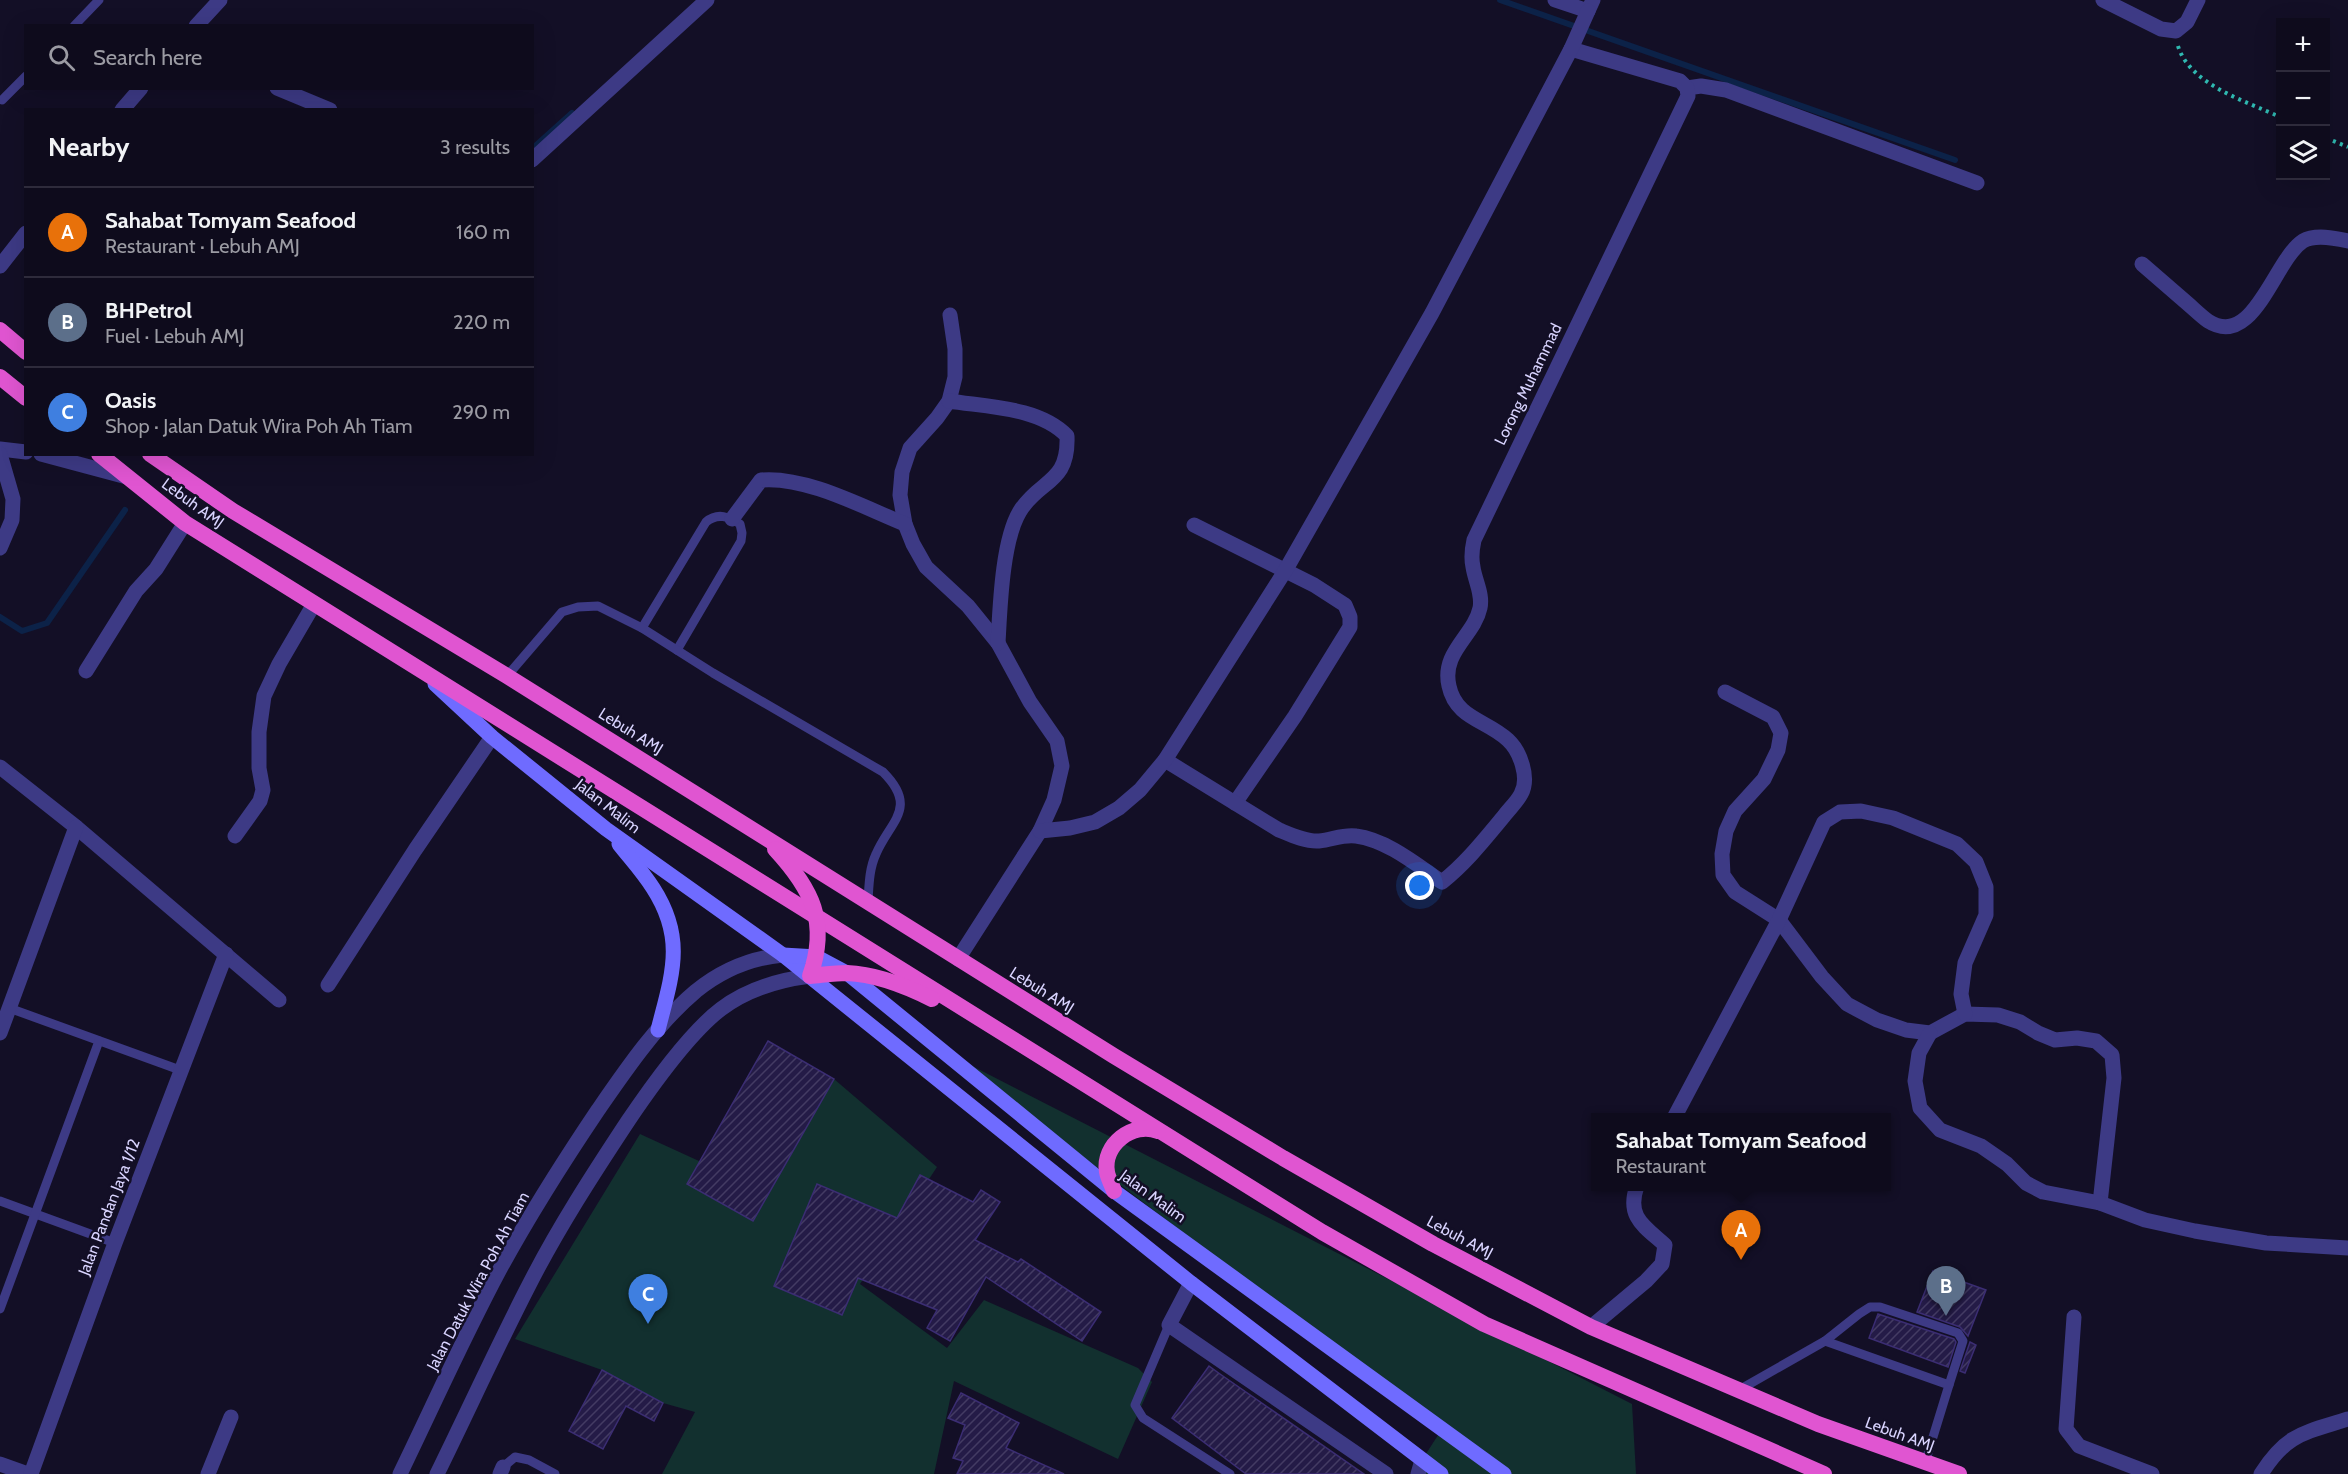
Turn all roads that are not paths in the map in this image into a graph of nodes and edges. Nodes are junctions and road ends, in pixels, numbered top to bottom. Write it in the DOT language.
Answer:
graph roads {
  1 [pos="99,0"];
  2 [pos="220,0"];
  3 [pos="707,0"];
  4 [pos="1555,0"];
  5 [pos="2103,0"];
  6 [pos="2198,0"];
  7 [pos="1589,10"];
  8 [pos="76,24"];
  9 [pos="200,24"];
  10 [pos="1573,45"];
  11 [pos="24,78"];
  12 [pos="1687,88"];
  13 [pos="139,90"];
  14 [pos="283,90"];
  15 [pos="2,100"];
  16 [pos="124,108"];
  17 [pos="325,108"];
  18 [pos="534,158"];
  19 [pos="1977,183"];
  20 [pos="24,236"];
  21 [pos="2348,241"];
  22 [pos="2142,264"];
  23 [pos="0,266"];
  24 [pos="950,315"];
  25 [pos="0,330"];
  26 [pos="24,350"];
  27 [pos="0,377"];
  28 [pos="24,396"];
  29 [pos="949,401"];
  30 [pos="0,449"];
  31 [pos="24,452"];
  32 [pos="0,454"];
  33 [pos="48,456"];
  34 [pos="102,456"];
  35 [pos="153,456"];
  36 [pos="130,478"];
  37 [pos="732,519"];
  38 [pos="185,523"];
  39 [pos="905,524"];
  40 [pos="1194,525"];
  41 [pos="0,549"];
  42 [pos="1286,571"];
  43 [pos="314,604"];
  44 [pos="642,628"];
  45 [pos="998,643"];
  46 [pos="677,650"];
  47 [pos="86,671"];
  48 [pos="422,672"];
  49 [pos="507,676"];
  50 [pos="1725,692"];
  51 [pos="492,737"];
  52 [pos="1165,760"];
  53 [pos="0,767"];
  54 [pos="1235,803"];
  55 [pos="76,827"];
  56 [pos="606,829"];
  57 [pos="1040,831"];
  58 [pos="760,833"];
  59 [pos="235,836"];
  60 [pos="868,901"];
  61 [pos="817,916"];
  62 [pos="1779,920"];
  63 [pos="226,954"];
  64 [pos="783,956"];
  65 [pos="817,957"];
  66 [pos="958,959"];
  67 [pos="847,973"];
  68 [pos="810,976"];
  69 [pos="328,985"];
  70 [pos="279,1000"];
  71 [pos="9,1008"];
  72 [pos="1965,1014"];
  73 [pos="658,1030"];
  74 [pos="0,1033"];
  75 [pos="1930,1033"];
  76 [pos="99,1041"];
  77 [pos="1027,1048"];
  78 [pos="180,1070"];
  79 [pos="1677,1113"];
  80 [pos="1170,1136"];
  81 [pos="1114,1191"];
  82 [pos="1635,1191"];
  83 [pos="0,1201"];
  84 [pos="2100,1203"];
  85 [pos="35,1214"];
  86 [pos="115,1243"];
  87 [pos="2348,1248"];
  88 [pos="1191,1283"];
  89 [pos="0,1309"];
  90 [pos="2074,1317"];
  91 [pos="1169,1325"];
  92 [pos="1591,1327"];
  93 [pos="1825,1341"];
  94 [pos="1949,1386"];
  95 [pos="1737,1391"];
  96 [pos="231,1418"];
  97 [pos="2348,1419"];
  98 [pos="1925,1463"];
  99 [pos="0,1464"];
  100 [pos="1420,1467"];
  101 [pos="501,1471"];
  102 [pos="29,1474"];
  103 [pos="208,1474"];
  104 [pos="400,1474"];
  105 [pos="437,1474"];
  106 [pos="555,1474"];
  107 [pos="1230,1474"];
  108 [pos="1386,1474"];
  109 [pos="1441,1474"];
  110 [pos="1504,1474"];
  111 [pos="1824,1474"];
  112 [pos="1959,1474"];
  113 [pos="2152,1474"];
  114 [pos="2261,1474"];
  1 -- 8 [label="lane"];
  2 -- 9 [label="street"];
  3 -- 18 [label="street"];
  4 -- 7 [label="street"];
  5 -- 6 [label="street"];
  7 -- 10 [label="street"];
  10 -- 12 [label="street"];
  10 -- 42 [label="street"];
  11 -- 15 [label="lane"];
  12 -- 19 [label="street"];
  12 -- 54 [label="street, Lorong Muhammad"];
  13 -- 16 [label="street"];
  14 -- 17 [label="street"];
  20 -- 23 [label="street"];
  21 -- 22 [label="street"];
  24 -- 29 [label="street"];
  25 -- 26 [label="highway"];
  27 -- 28 [label="highway"];
  29 -- 39 [label="street"];
  29 -- 45 [label="street"];
  30 -- 31 [label="street"];
  32 -- 41 [label="street"];
  33 -- 36 [label="street"];
  34 -- 36 [label="highway, Lebuh AMJ"];
  35 -- 49 [label="highway, Lebuh AMJ"];
  36 -- 38 [label="highway, Lebuh AMJ"];
  37 -- 39 [label="street"];
  37 -- 44 [label="lane"];
  37 -- 46 [label="lane"];
  38 -- 43 [label="highway, Lebuh AMJ"];
  38 -- 47 [label="street"];
  39 -- 45 [label="street"];
  40 -- 42 [label="street"];
  42 -- 52 [label="street"];
  42 -- 54 [label="street"];
  43 -- 48 [label="highway, Lebuh AMJ"];
  43 -- 59 [label="street"];
  44 -- 46 [label="lane"];
  44 -- 49 [label="lane"];
  45 -- 57 [label="street"];
  46 -- 60 [label="lane"];
  48 -- 51 [label="main road, Jalan Malim"];
  48 -- 61 [label="highway, Lebuh AMJ"];
  49 -- 58 [label="highway, Lebuh AMJ"];
  50 -- 62 [label="street"];
  51 -- 56 [label="main road, Jalan Malim"];
  51 -- 69 [label="street"];
  52 -- 54 [label="street"];
  52 -- 57 [label="street"];
  53 -- 55 [label="street"];
  55 -- 63 [label="street"];
  55 -- 71 [label="street"];
  56 -- 64 [label="main road, Jalan Malim"];
  56 -- 73 [label="main road"];
  57 -- 66 [label="street"];
  58 -- 60 [label="highway, Lebuh AMJ"];
  58 -- 61 [label="highway"];
  60 -- 66 [label="highway, Lebuh AMJ"];
  61 -- 65 [label="highway"];
  61 -- 77 [label="highway, Lebuh AMJ"];
  62 -- 72 [label="street"];
  62 -- 75 [label="street"];
  62 -- 79 [label="street"];
  63 -- 70 [label="street"];
  63 -- 78 [label="street, Jalan Pandan Jaya 1/12"];
  64 -- 65 [label="main road, Jalan Malim"];
  64 -- 68 [label="main road, Jalan Malim"];
  64 -- 73 [label="street, Jalan Datuk Wira Poh Ah Tiam"];
  65 -- 67 [label="main road, Jalan Malim"];
  65 -- 68 [label="highway"];
  66 -- 92 [label="highway, Lebuh AMJ"];
  67 -- 68 [label="highway"];
  67 -- 77 [label="highway"];
  67 -- 81 [label="main road, Jalan Malim"];
  68 -- 88 [label="main road, Jalan Malim"];
  68 -- 105 [label="street"];
  71 -- 74 [label="street"];
  71 -- 76 [label="lane"];
  72 -- 75 [label="street"];
  72 -- 84 [label="street"];
  73 -- 104 [label="street, Jalan Datuk Wira Poh Ah Tiam"];
  75 -- 84 [label="street"];
  76 -- 78 [label="lane"];
  76 -- 85 [label="lane"];
  77 -- 80 [label="highway, Lebuh AMJ"];
  78 -- 86 [label="street, Jalan Pandan Jaya 1/12"];
  80 -- 81 [label="highway"];
  80 -- 111 [label="highway, Lebuh AMJ"];
  81 -- 110 [label="main road, Jalan Malim"];
  82 -- 92 [label="street"];
  83 -- 85 [label="lane"];
  84 -- 87 [label="street"];
  85 -- 86 [label="lane"];
  85 -- 89 [label="lane"];
  86 -- 102 [label="street, Jalan Pandan Jaya 1/12"];
  88 -- 91 [label="street"];
  88 -- 100 [label="main road, Jalan Malim"];
  90 -- 113 [label="street"];
  91 -- 107 [label="lane"];
  91 -- 108 [label="street"];
  92 -- 95 [label="highway, Lebuh AMJ"];
  93 -- 94 [label="lane"];
  93 -- 94 [label="lane"];
  93 -- 95 [label="lane"];
  94 -- 98 [label="lane"];
  95 -- 98 [label="highway, Lebuh AMJ"];
  96 -- 103 [label="street"];
  97 -- 114 [label="street"];
  98 -- 112 [label="highway, Lebuh AMJ"];
  99 -- 102 [label="street"];
  100 -- 109 [label="main road, Jalan Malim"];
  101 -- 106 [label="lane"];
}
